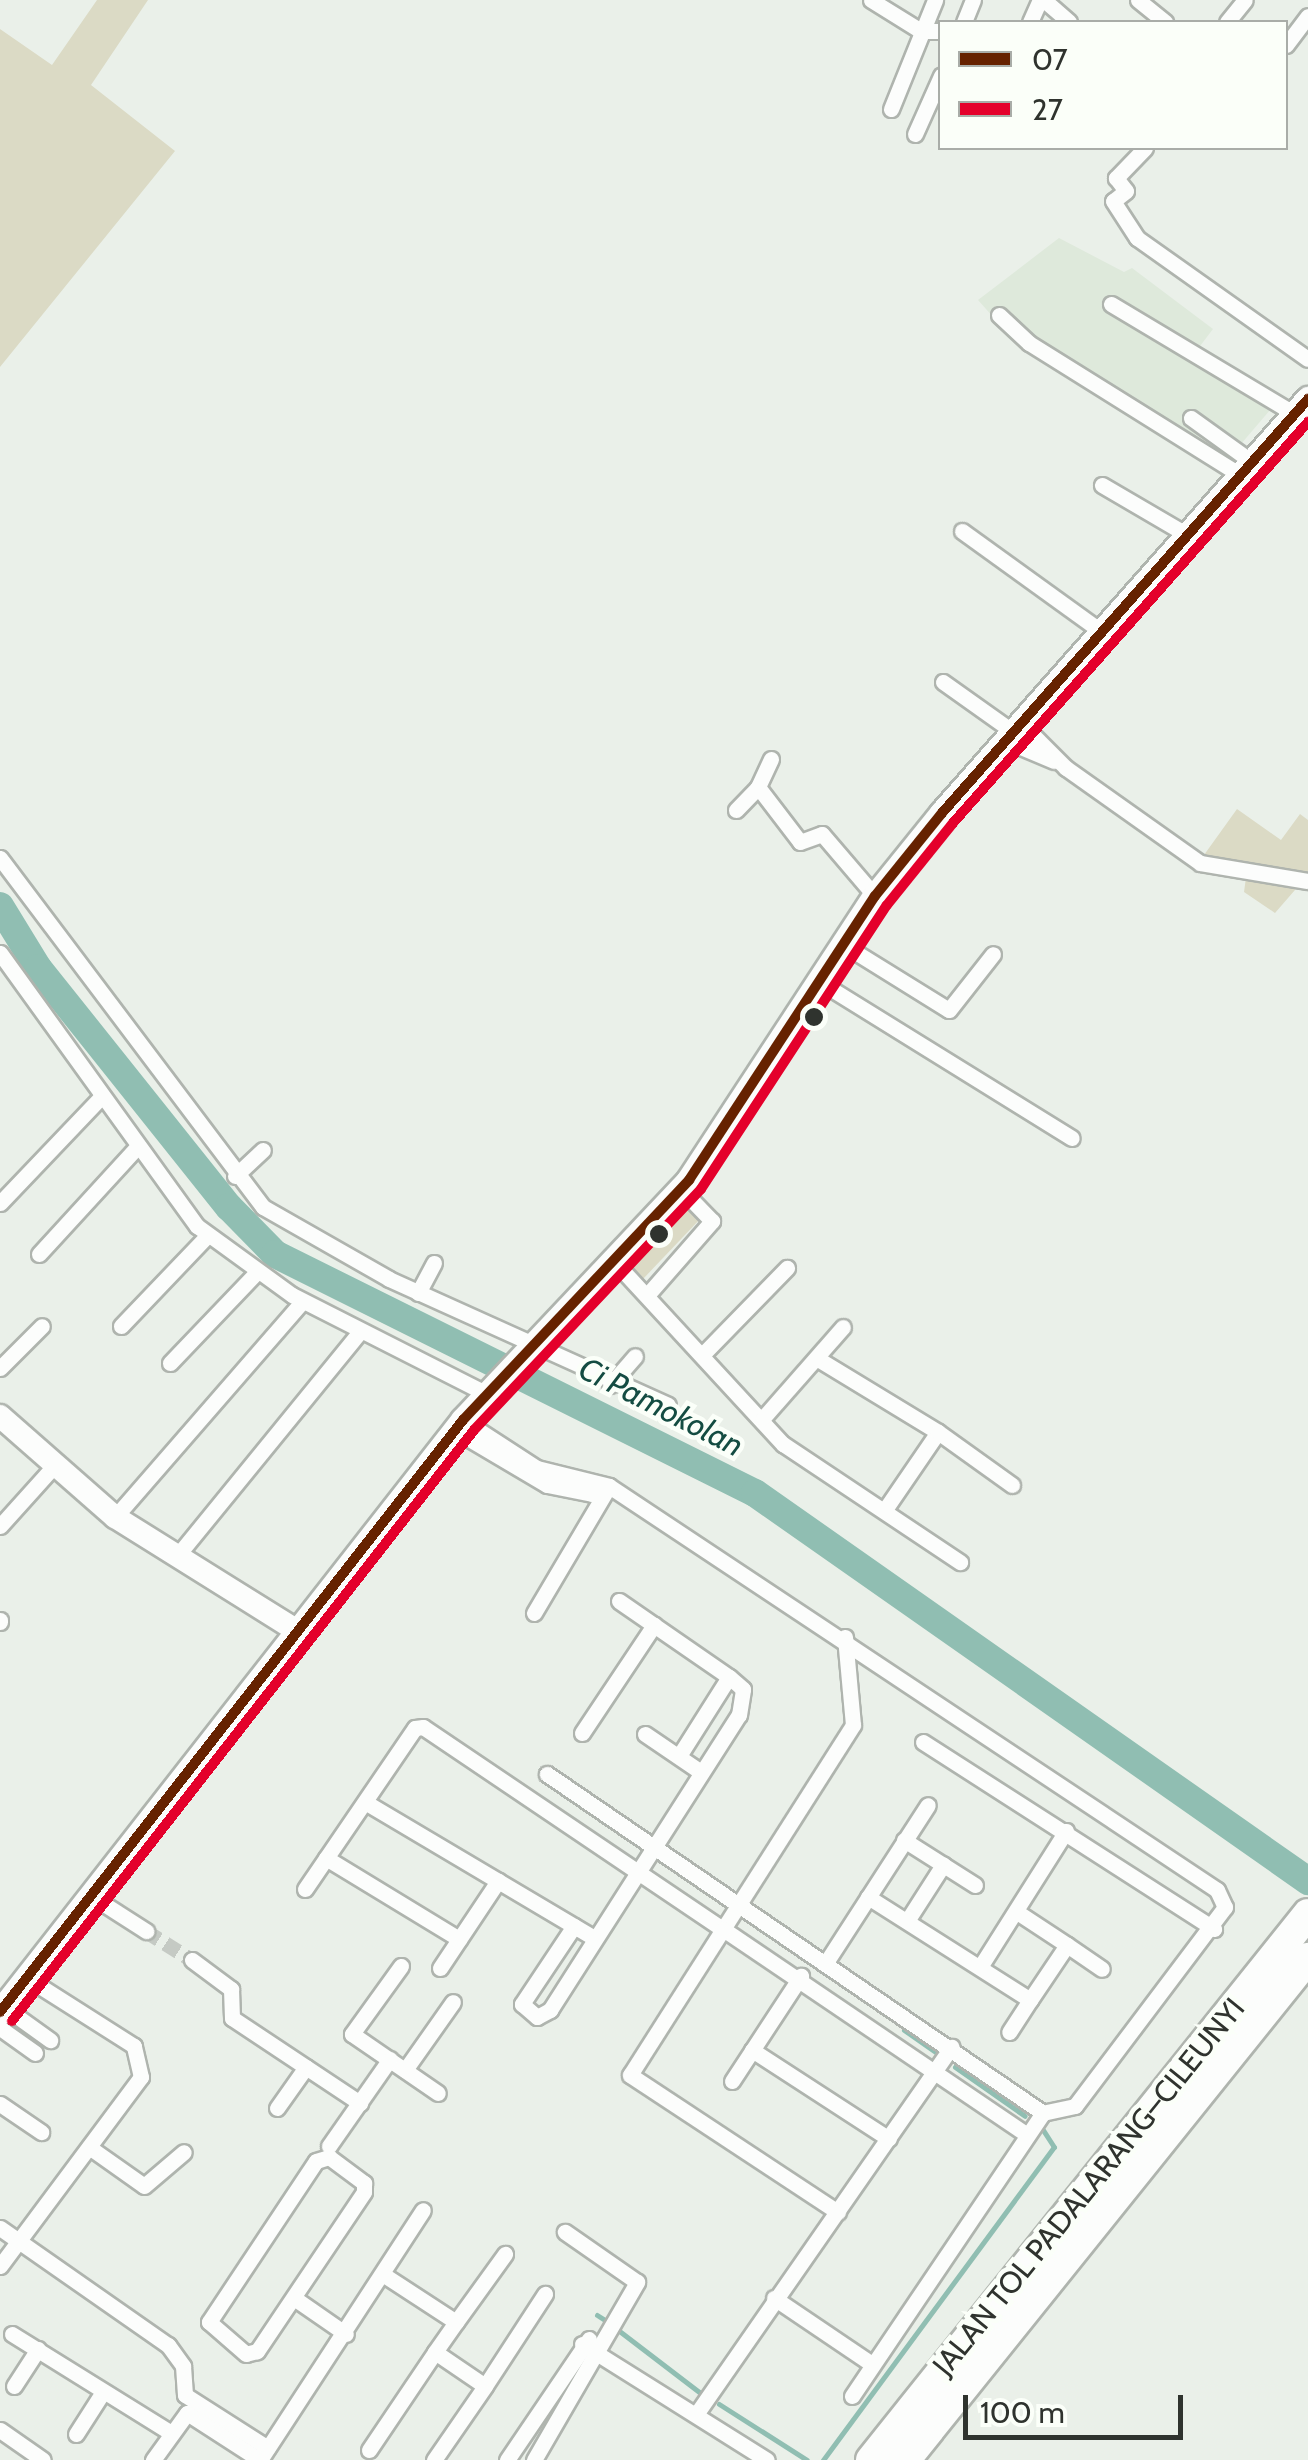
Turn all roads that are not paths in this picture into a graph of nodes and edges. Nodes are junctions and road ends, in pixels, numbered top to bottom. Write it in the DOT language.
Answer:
graph roads {
  1 [pos="872,0"];
  2 [pos="935,0"];
  3 [pos="1042,0"];
  4 [pos="1138,0"];
  5 [pos="1308,16"];
  6 [pos="1067,20"];
  7 [pos="1163,20"];
  8 [pos="921,31"];
  9 [pos="938,31"];
  10 [pos="1288,42"];
  11 [pos="938,81"];
  12 [pos="891,109"];
  13 [pos="915,134"];
  14 [pos="1143,150"];
  15 [pos="1111,304"];
  16 [pos="999,315"];
  17 [pos="1308,359"];
  18 [pos="1302,406"];
  19 [pos="1191,418"];
  20 [pos="1246,468"];
  21 [pos="1102,485"];
  22 [pos="962,531"];
  23 [pos="1186,534"];
  24 [pos="1102,632"];
  25 [pos="943,682"];
  26 [pos="1012,731"];
  27 [pos="771,759"];
  28 [pos="1066,768"];
  29 [pos="758,787"];
  30 [pos="736,810"];
  31 [pos="0,858"];
  32 [pos="1308,881"];
  33 [pos="875,896"];
  34 [pos="844,945"];
  35 [pos="0,953"];
  36 [pos="993,954"];
  37 [pos="820,982"];
  38 [pos="102,1096"];
  39 [pos="1072,1138"];
  40 [pos="138,1146"];
  41 [pos="262,1150"];
  42 [pos="235,1176"];
  43 [pos="680,1189"];
  44 [pos="0,1203"];
  45 [pos="208,1235"];
  46 [pos="39,1254"];
  47 [pos="612,1260"];
  48 [pos="434,1262"];
  49 [pos="787,1268"];
  50 [pos="257,1272"];
  51 [pos="418,1292"];
  52 [pos="650,1293"];
  53 [pos="302,1301"];
  54 [pos="42,1326"];
  55 [pos="122,1326"];
  56 [pos="843,1327"];
  57 [pos="360,1332"];
  58 [pos="529,1346"];
  59 [pos="704,1353"];
  60 [pos="636,1356"];
  61 [pos="818,1360"];
  62 [pos="170,1363"];
  63 [pos="0,1368"];
  64 [pos="610,1385"];
  65 [pos="489,1389"];
  66 [pos="668,1405"];
  67 [pos="0,1416"];
  68 [pos="763,1418"];
  69 [pos="458,1425"];
  70 [pos="938,1432"];
  71 [pos="55,1465"];
  72 [pos="1012,1485"];
  73 [pos="609,1486"];
  74 [pos="886,1508"];
  75 [pos="116,1518"];
  76 [pos="0,1526"];
  77 [pos="177,1556"];
  78 [pos="960,1562"];
  79 [pos="619,1601"];
  80 [pos="534,1614"];
  81 [pos="654,1624"];
  82 [pos="291,1637"];
  83 [pos="845,1638"];
  84 [pos="729,1677"];
  85 [pos="582,1733"];
  86 [pos="645,1734"];
  87 [pos="922,1742"];
  88 [pos="679,1756"];
  89 [pos="701,1772"];
  90 [pos="547,1774"];
  91 [pos="365,1802"];
  92 [pos="928,1805"];
  93 [pos="1066,1831"];
  94 [pos="904,1840"];
  95 [pos="652,1846"];
  96 [pos="326,1858"];
  97 [pos="943,1865"];
  98 [pos="639,1866"];
  99 [pos="498,1880"];
  100 [pos="975,1885"];
  101 [pos="304,1889"];
  102 [pos="90,1894"];
  103 [pos="868,1897"];
  104 [pos="1017,1912"];
  105 [pos="1308,1914"];
  106 [pos="731,1917"];
  107 [pos="907,1921"];
  108 [pos="574,1926"];
  109 [pos="1214,1929"];
  110 [pos="146,1931"];
  111 [pos="594,1938"];
  112 [pos="459,1939"];
  113 [pos="1067,1945"];
  114 [pos="1308,1958"];
  115 [pos="192,1960"];
  116 [pos="825,1964"];
  117 [pos="401,1966"];
  118 [pos="980,1967"];
  119 [pos="440,1968"];
  120 [pos="1102,1969"];
  121 [pos="801,1976"];
  122 [pos="27,1978"];
  123 [pos="1030,2000"];
  124 [pos="452,2002"];
  125 [pos="1,2015"];
  126 [pos="1009,2032"];
  127 [pos="50,2040"];
  128 [pos="950,2047"];
  129 [pos="752,2050"];
  130 [pos="35,2053"];
  131 [pos="390,2059"];
  132 [pos="306,2067"];
  133 [pos="936,2069"];
  134 [pos="405,2070"];
  135 [pos="732,2081"];
  136 [pos="438,2093"];
  137 [pos="360,2103"];
  138 [pos="0,2104"];
  139 [pos="277,2108"];
  140 [pos="1042,2113"];
  141 [pos="41,2132"];
  142 [pos="1026,2134"];
  143 [pos="889,2139"];
  144 [pos="329,2146"];
  145 [pos="89,2148"];
  146 [pos="184,2152"];
  147 [pos="424,2210"];
  148 [pos="838,2212"];
  149 [pos="0,2228"];
  150 [pos="565,2232"];
  151 [pos="20,2241"];
  152 [pos="505,2254"];
  153 [pos="0,2266"];
  154 [pos="384,2275"];
  155 [pos="545,2294"];
  156 [pos="294,2298"];
  157 [pos="774,2298"];
  158 [pos="456,2322"];
  159 [pos="604,2332"];
  160 [pos="12,2334"];
  161 [pos="346,2334"];
  162 [pos="582,2344"];
  163 [pos="38,2349"];
  164 [pos="435,2352"];
  165 [pos="598,2354"];
  166 [pos="872,2364"];
  167 [pos="14,2386"];
  168 [pos="485,2386"];
  169 [pos="103,2392"];
  170 [pos="852,2396"];
  171 [pos="697,2414"];
  172 [pos="0,2430"];
  173 [pos="168,2431"];
  174 [pos="76,2434"];
  175 [pos="370,2450"];
  176 [pos="262,2456"];
  177 [pos="43,2460"];
  178 [pos="152,2460"];
  179 [pos="434,2460"];
  180 [pos="508,2460"];
  181 [pos="534,2460"];
  182 [pos="767,2460"];
  183 [pos="871,2460"];
  184 [pos="905,2460"];
  1 -- 8 [label="street"];
  2 -- 8 [label="street"];
  3 -- 6 [label="street"];
  4 -- 7 [label="street"];
  5 -- 10 [label="street"];
  8 -- 9 [label="street"];
  8 -- 12 [label="street"];
  11 -- 13 [label="street"];
  14 -- 17 [label="street"];
  15 -- 18 [label="street"];
  16 -- 20 [label="street"];
  18 -- 20 [label="main road"];
  19 -- 20 [label="street"];
  20 -- 23 [label="main road"];
  21 -- 23 [label="street"];
  22 -- 24 [label="street"];
  23 -- 24 [label="main road"];
  24 -- 26 [label="main road"];
  25 -- 26 [label="street"];
  26 -- 28 [label="street"];
  26 -- 28 [label="street"];
  26 -- 33 [label="main road"];
  27 -- 29 [label="street"];
  28 -- 32 [label="street"];
  29 -- 30 [label="street"];
  29 -- 33 [label="street"];
  31 -- 42 [label="street"];
  33 -- 34 [label="main road"];
  34 -- 36 [label="street"];
  34 -- 37 [label="main road"];
  35 -- 38 [label="street"];
  37 -- 39 [label="street"];
  37 -- 43 [label="main road"];
  38 -- 40 [label="street"];
  38 -- 44 [label="street"];
  40 -- 45 [label="street"];
  40 -- 46 [label="street"];
  41 -- 42 [label="street"];
  42 -- 51 [label="street"];
  43 -- 47 [label="main road"];
  43 -- 52 [label="street"];
  45 -- 50 [label="street"];
  45 -- 55 [label="street"];
  47 -- 52 [label="street"];
  47 -- 58 [label="main road"];
  48 -- 51 [label="street"];
  49 -- 59 [label="street"];
  50 -- 53 [label="street"];
  50 -- 62 [label="street"];
  51 -- 58 [label="street"];
  52 -- 59 [label="street"];
  53 -- 57 [label="street"];
  53 -- 75 [label="street"];
  54 -- 63 [label="street"];
  56 -- 61 [label="street"];
  57 -- 65 [label="street"];
  57 -- 77 [label="street"];
  58 -- 64 [label="street"];
  58 -- 65 [label="main road"];
  59 -- 68 [label="street"];
  60 -- 64 [label="street"];
  61 -- 68 [label="street"];
  61 -- 70 [label="street"];
  64 -- 66 [label="street"];
  65 -- 69 [label="main road"];
  67 -- 71 [label="street"];
  68 -- 74 [label="street"];
  69 -- 73 [label="street"];
  69 -- 82 [label="main road"];
  70 -- 72 [label="street"];
  70 -- 74 [label="street"];
  71 -- 75 [label="street"];
  71 -- 76 [label="street"];
  73 -- 80 [label="street"];
  73 -- 83 [label="street"];
  74 -- 78 [label="street"];
  75 -- 77 [label="street"];
  77 -- 82 [label="street"];
  79 -- 81 [label="street"];
  81 -- 84 [label="street"];
  81 -- 85 [label="street"];
  82 -- 102 [label="main road"];
  83 -- 106 [label="street"];
  83 -- 109 [label="street"];
  84 -- 88 [label="street"];
  84 -- 89 [label="street"];
  86 -- 88 [label="street"];
  87 -- 93 [label="street"];
  88 -- 89 [label="street"];
  89 -- 95 [label="street"];
  90 -- 95 [label="street"];
  91 -- 96 [label="street"];
  91 -- 98 [label="street"];
  91 -- 99 [label="street"];
  92 -- 94 [label="street"];
  93 -- 104 [label="street"];
  93 -- 109 [label="street"];
  94 -- 97 [label="street"];
  94 -- 103 [label="street"];
  95 -- 98 [label="street"];
  95 -- 106 [label="street"];
  96 -- 101 [label="street"];
  96 -- 112 [label="street"];
  97 -- 100 [label="street"];
  97 -- 107 [label="street"];
  98 -- 106 [label="street"];
  98 -- 111 [label="street"];
  99 -- 108 [label="street"];
  99 -- 112 [label="street"];
  102 -- 110 [label="street"];
  102 -- 122 [label="main road"];
  103 -- 107 [label="street"];
  103 -- 116 [label="street"];
  104 -- 113 [label="street"];
  104 -- 118 [label="street"];
  105 -- 183 [label="highway, JALAN TOL PADALARANG–CILEUNYI"];
  106 -- 116 [label="street"];
  106 -- 121 [label="street"];
  106 -- 148 [label="street"];
  107 -- 118 [label="street"];
  108 -- 111 [label="street"];
  108 -- 111 [label="street"];
  109 -- 140 [label="street"];
  112 -- 119 [label="street"];
  113 -- 120 [label="street"];
  113 -- 123 [label="street"];
  114 -- 184 [label="highway, JALAN TOL PADALARANG–CILEUNYI"];
  115 -- 132 [label="street"];
  116 -- 128 [label="street"];
  117 -- 131 [label="street"];
  118 -- 123 [label="street"];
  121 -- 129 [label="street"];
  121 -- 133 [label="street"];
  122 -- 125 [label="main road"];
  122 -- 145 [label="street"];
  123 -- 126 [label="street"];
  124 -- 134 [label="street"];
  125 -- 127 [label="street"];
  125 -- 130 [label="street"];
  128 -- 133 [label="street"];
  128 -- 140 [label="street"];
  129 -- 135 [label="street"];
  129 -- 143 [label="street"];
  131 -- 134 [label="street"];
  131 -- 137 [label="street"];
  132 -- 137 [label="street"];
  132 -- 139 [label="street"];
  133 -- 142 [label="street"];
  133 -- 143 [label="street"];
  134 -- 136 [label="street"];
  137 -- 144 [label="street"];
  138 -- 141 [label="street"];
  140 -- 142 [label="street"];
  142 -- 166 [label="street"];
  143 -- 148 [label="street"];
  145 -- 146 [label="street"];
  145 -- 151 [label="street"];
  147 -- 154 [label="street"];
  148 -- 157 [label="street"];
  149 -- 151 [label="street"];
  150 -- 159 [label="street"];
  151 -- 153 [label="street"];
  151 -- 176 [label="street"];
  152 -- 158 [label="street"];
  154 -- 158 [label="street"];
  154 -- 161 [label="street"];
  155 -- 168 [label="street"];
  156 -- 156 [label="street"];
  156 -- 161 [label="street"];
  157 -- 166 [label="street"];
  157 -- 171 [label="street"];
  158 -- 164 [label="street"];
  159 -- 162 [label="street"];
  159 -- 165 [label="street"];
  160 -- 163 [label="street"];
  161 -- 176 [label="street"];
  162 -- 165 [label="street"];
  162 -- 180 [label="street"];
  163 -- 167 [label="street"];
  163 -- 169 [label="street"];
  164 -- 168 [label="street"];
  164 -- 175 [label="street"];
  165 -- 171 [label="street"];
  165 -- 181 [label="street"];
  166 -- 170 [label="street"];
  168 -- 179 [label="street"];
  169 -- 173 [label="street"];
  169 -- 174 [label="street"];
  171 -- 182 [label="street"];
  172 -- 177 [label="street"];
  173 -- 176 [label="street"];
  173 -- 178 [label="street"];
}
